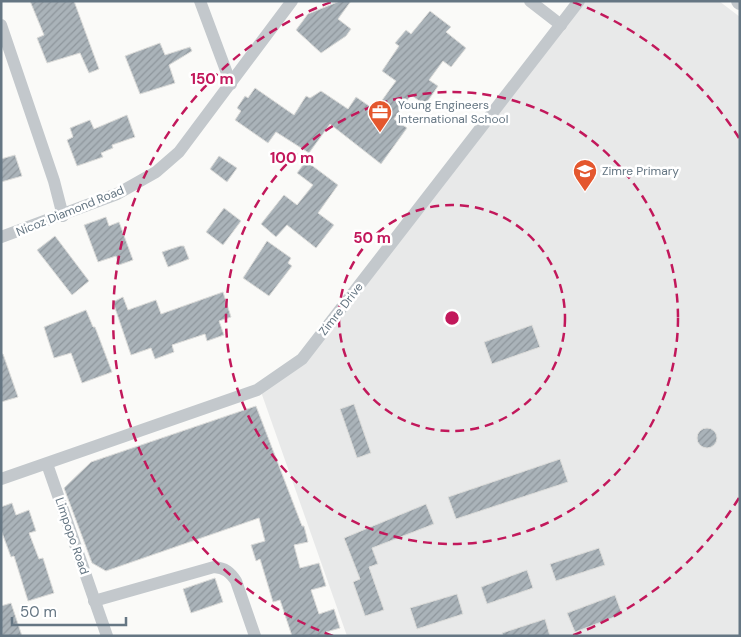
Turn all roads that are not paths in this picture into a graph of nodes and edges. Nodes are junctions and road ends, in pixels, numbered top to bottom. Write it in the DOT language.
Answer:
graph roads {
  1 [pos="200,1"];
  2 [pos="292,1"];
  3 [pos="530,1"];
  4 [pos="579,1"];
  5 [pos="561,24"];
  6 [pos="1,25"];
  7 [pos="231,84"];
  8 [pos="63,216"];
  9 [pos="1,237"];
  10 [pos="47,464"];
  11 [pos="1,479"];
  12 [pos="94,601"];
  13 [pos="107,636"];
  14 [pos="254,636"];
  1 -- 7 [label="street"];
  2 -- 7 [label="street, Nicoz Diamond Road"];
  3 -- 5 [label="street"];
  4 -- 5 [label="street, Zimre Drive"];
  5 -- 10 [label="street, Zimre Drive"];
  6 -- 8 [label="street"];
  7 -- 8 [label="street, Nicoz Diamond Road"];
  8 -- 9 [label="street, Nicoz Diamond Road"];
  10 -- 11 [label="street, Zimre Drive"];
  10 -- 12 [label="street, Limpopo Road"];
  12 -- 13 [label="street, Limpopo Road"];
  12 -- 14 [label="street"];
}
